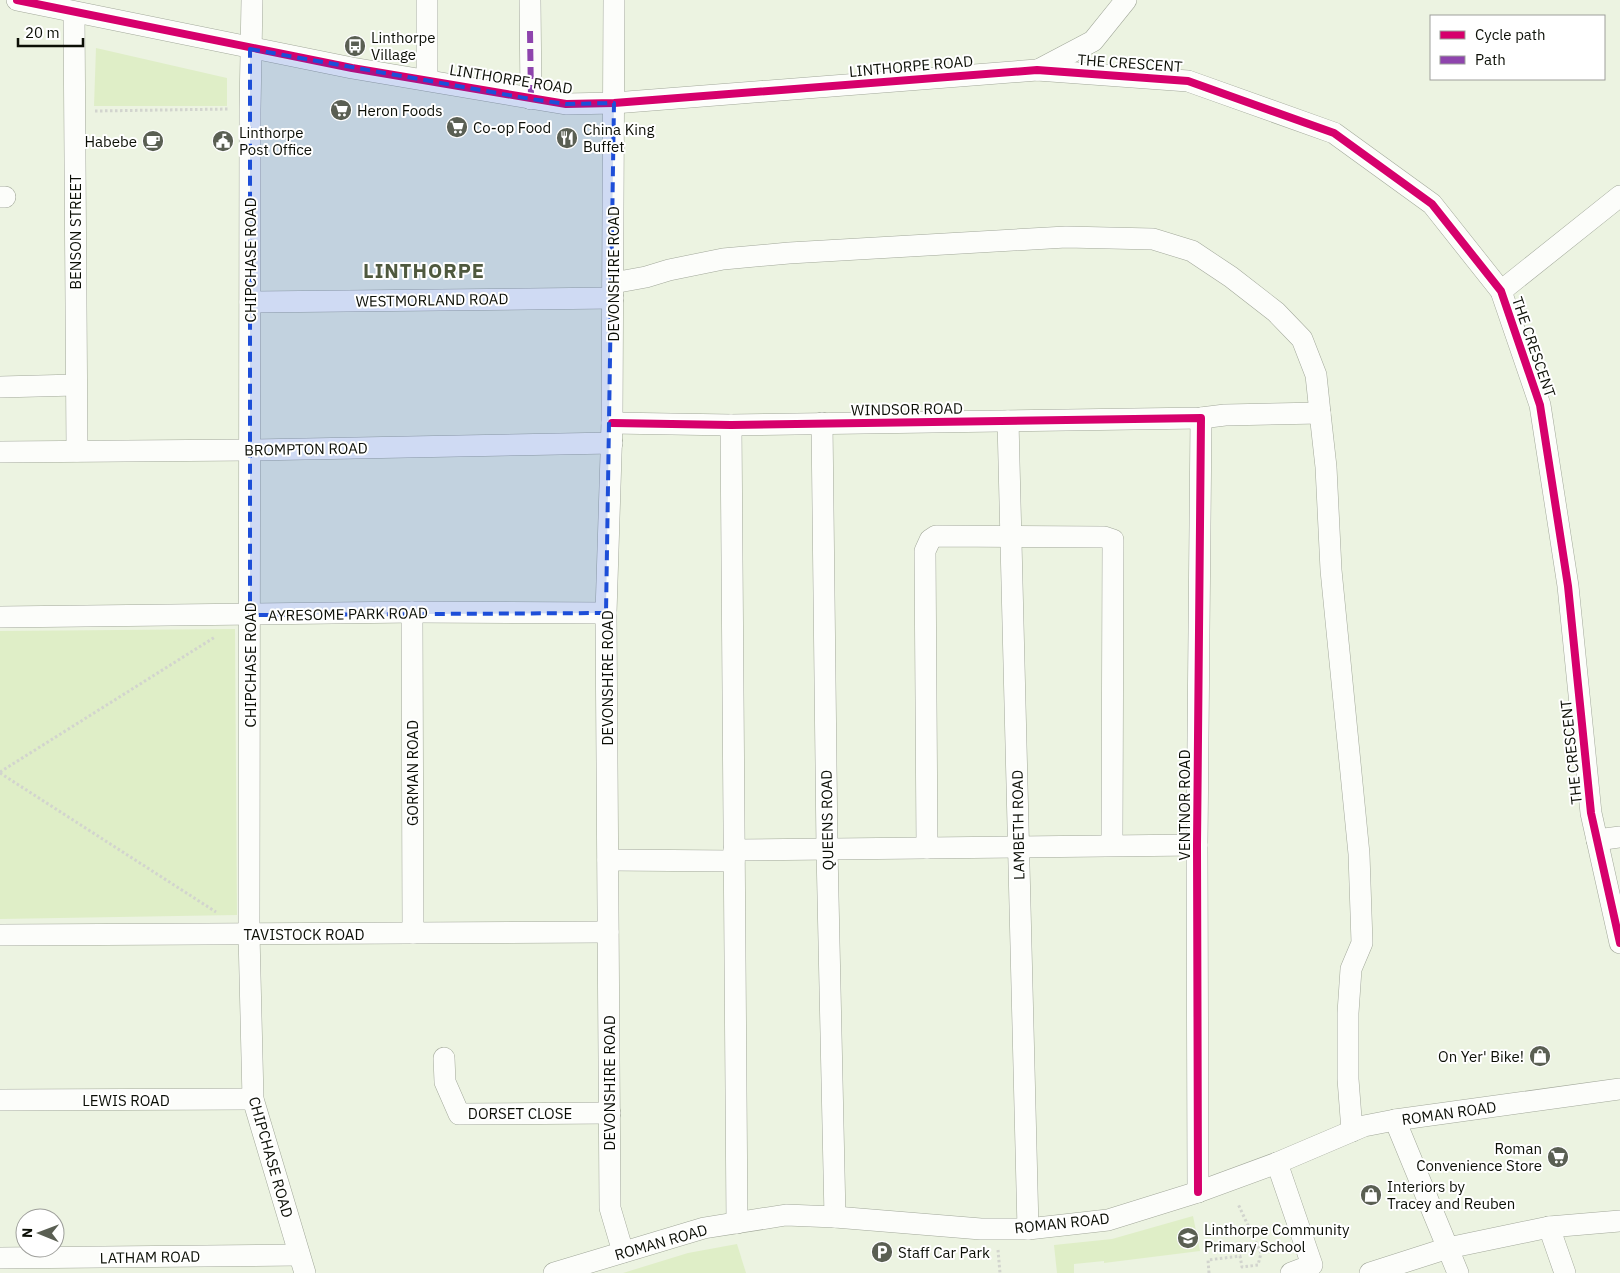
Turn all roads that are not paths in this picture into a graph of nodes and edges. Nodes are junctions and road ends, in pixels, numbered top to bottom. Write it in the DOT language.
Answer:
graph roads {
  1 [pos="17,0"];
  2 [pos="252,0"];
  3 [pos="426,0"];
  4 [pos="530,0"];
  5 [pos="614,0"];
  6 [pos="1126,0"];
  7 [pos="74,12"];
  8 [pos="250,49"];
  9 [pos="1037,70"];
  10 [pos="427,80"];
  11 [pos="531,99"];
  12 [pos="614,103"];
  13 [pos="1620,196"];
  14 [pos="613,290"];
  15 [pos="1501,291"];
  16 [pos="250,302"];
  17 [pos="76,385"];
  18 [pos="0,386"];
  19 [pos="1320,412"];
  20 [pos="1201,418"];
  21 [pos="1008,421"];
  22 [pos="822,424"];
  23 [pos="731,425"];
  24 [pos="612,433"];
  25 [pos="250,450"];
  26 [pos="77,451"];
  27 [pos="0,452"];
  28 [pos="1011,536"];
  29 [pos="412,612"];
  30 [pos="606,613"];
  31 [pos="250,615"];
  32 [pos="0,617"];
  33 [pos="1620,837"];
  34 [pos="1597,840"];
  35 [pos="1112,845"];
  36 [pos="1197,845"];
  37 [pos="1019,846"];
  38 [pos="927,848"];
  39 [pos="827,850"];
  40 [pos="734,856"];
  41 [pos="608,860"];
  42 [pos="608,932"];
  43 [pos="412,933"];
  44 [pos="249,934"];
  45 [pos="0,935"];
  46 [pos="1620,944"];
  47 [pos="444,1058"];
  48 [pos="1620,1090"];
  49 [pos="253,1099"];
  50 [pos="0,1100"];
  51 [pos="610,1113"];
  52 [pos="1395,1120"];
  53 [pos="1352,1131"];
  54 [pos="1277,1163"];
  55 [pos="1198,1192"];
  56 [pos="835,1217"];
  57 [pos="1620,1221"];
  58 [pos="736,1223"];
  59 [pos="1549,1227"];
  60 [pos="1028,1229"];
  61 [pos="1448,1248"];
  62 [pos="623,1252"];
  63 [pos="0,1258"];
  64 [pos="302,1264"];
  65 [pos="153,1265"];
  66 [pos="554,1273"];
  67 [pos="1291,1273"];
  68 [pos="1370,1273"];
  69 [pos="1458,1273"];
  70 [pos="1565,1273"];
  1 -- 7 [label="street, LINTHORPE ROAD"];
  2 -- 8 [label="street, CHIPCHASE ROAD"];
  3 -- 10 [label="street"];
  4 -- 11 [label="street"];
  5 -- 12 [label="street, DEVONSHIRE ROAD"];
  6 -- 9 [label="street"];
  7 -- 8 [label="street, LINTHORPE ROAD"];
  7 -- 17 [label="street, BENSON STREET"];
  8 -- 10 [label="street, LINTHORPE ROAD"];
  8 -- 16 [label="street, CHIPCHASE ROAD"];
  9 -- 12 [label="street, LINTHORPE ROAD"];
  9 -- 15 [label="street, THE CRESCENT"];
  10 -- 11 [label="street, LINTHORPE ROAD"];
  11 -- 12 [label="street, LINTHORPE ROAD"];
  12 -- 14 [label="street, DEVONSHIRE ROAD"];
  13 -- 15 [label="street"];
  14 -- 16 [label="street, WESTMORLAND ROAD"];
  14 -- 19 [label="street, WESTMORLAND ROAD"];
  14 -- 24 [label="street, DEVONSHIRE ROAD"];
  15 -- 34 [label="street, THE CRESCENT"];
  16 -- 25 [label="street, CHIPCHASE ROAD"];
  17 -- 18 [label="street"];
  17 -- 26 [label="street, BENSON STREET"];
  19 -- 20 [label="street, WINDSOR ROAD"];
  19 -- 53 [label="street, WESTMORLAND ROAD"];
  20 -- 21 [label="street, WINDSOR ROAD"];
  20 -- 36 [label="street, VENTNOR ROAD"];
  21 -- 22 [label="street, WINDSOR ROAD"];
  21 -- 28 [label="street, LAMBETH ROAD"];
  22 -- 23 [label="street, WINDSOR ROAD"];
  22 -- 39 [label="street, QUEENS ROAD"];
  23 -- 24 [label="street, WINDSOR ROAD"];
  23 -- 40 [label="street"];
  24 -- 25 [label="street, BROMPTON ROAD"];
  24 -- 30 [label="street, DEVONSHIRE ROAD"];
  25 -- 26 [label="street, BROMPTON ROAD"];
  25 -- 31 [label="street, CHIPCHASE ROAD"];
  26 -- 27 [label="street, BROMPTON ROAD"];
  28 -- 35 [label="street"];
  28 -- 37 [label="street, LAMBETH ROAD"];
  28 -- 38 [label="street"];
  29 -- 30 [label="street, AYRESOME PARK ROAD"];
  29 -- 31 [label="street, AYRESOME PARK ROAD"];
  29 -- 43 [label="street, GORMAN ROAD"];
  30 -- 41 [label="street, DEVONSHIRE ROAD"];
  31 -- 32 [label="street, AYRESOME PARK ROAD"];
  31 -- 44 [label="street, CHIPCHASE ROAD"];
  33 -- 34 [label="street"];
  34 -- 46 [label="street, THE CRESCENT"];
  35 -- 36 [label="street"];
  35 -- 37 [label="street"];
  36 -- 55 [label="street, VENTNOR ROAD"];
  37 -- 38 [label="street"];
  37 -- 60 [label="street, LAMBETH ROAD"];
  38 -- 39 [label="street"];
  39 -- 40 [label="street"];
  39 -- 56 [label="street, QUEENS ROAD"];
  40 -- 41 [label="street"];
  40 -- 58 [label="street"];
  41 -- 42 [label="street, DEVONSHIRE ROAD"];
  42 -- 43 [label="street, TAVISTOCK ROAD"];
  42 -- 51 [label="street, DEVONSHIRE ROAD"];
  43 -- 44 [label="street, TAVISTOCK ROAD"];
  44 -- 45 [label="street, TAVISTOCK ROAD"];
  44 -- 49 [label="street, CHIPCHASE ROAD"];
  47 -- 51 [label="street, DORSET CLOSE"];
  48 -- 52 [label="street, ROMAN ROAD"];
  49 -- 50 [label="street, LEWIS ROAD"];
  49 -- 64 [label="street, CHIPCHASE ROAD"];
  51 -- 62 [label="street, DEVONSHIRE ROAD"];
  52 -- 53 [label="street, ROMAN ROAD"];
  52 -- 61 [label="street"];
  53 -- 54 [label="street, ROMAN ROAD"];
  54 -- 55 [label="street, ROMAN ROAD"];
  54 -- 67 [label="street"];
  55 -- 60 [label="street, ROMAN ROAD"];
  56 -- 58 [label="street, ROMAN ROAD"];
  56 -- 60 [label="street, ROMAN ROAD"];
  57 -- 59 [label="street"];
  58 -- 62 [label="street, ROMAN ROAD"];
  59 -- 61 [label="street"];
  59 -- 70 [label="street"];
  61 -- 68 [label="street"];
  61 -- 69 [label="street"];
  62 -- 66 [label="street, ROMAN ROAD"];
  63 -- 65 [label="street, LATHAM ROAD"];
  64 -- 65 [label="street, LATHAM ROAD"];
}
